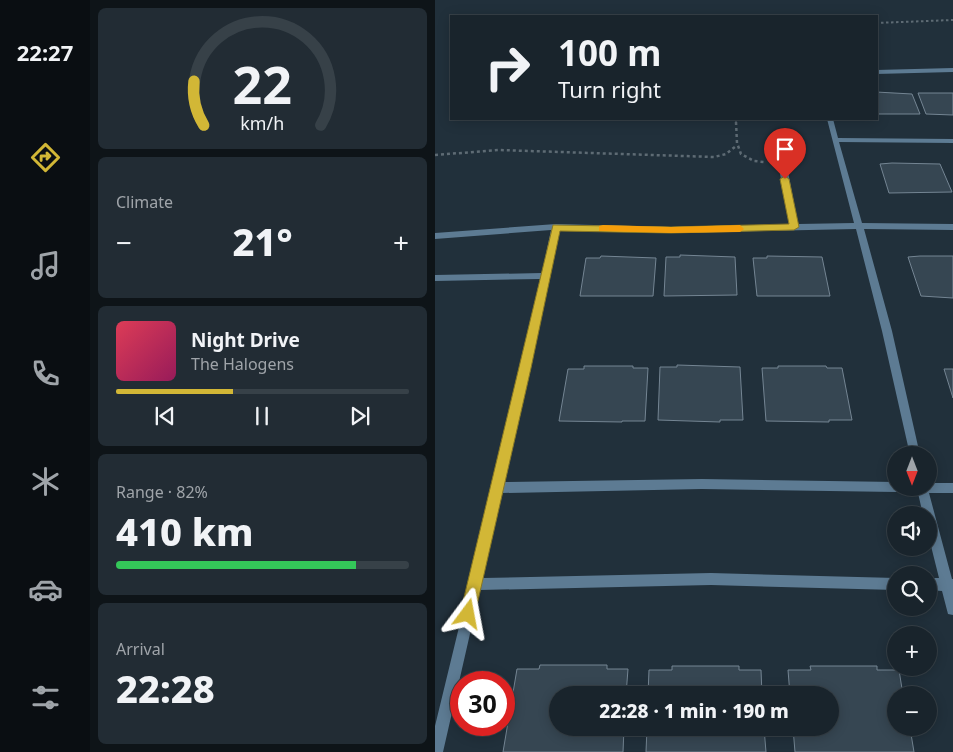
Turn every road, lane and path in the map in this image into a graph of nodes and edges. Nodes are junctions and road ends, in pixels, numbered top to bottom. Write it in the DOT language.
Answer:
graph roads {
  1 [pos="953,20"];
  2 [pos="878,24"];
  3 [pos="953,70"];
  4 [pos="878,72"];
  5 [pos="737,120"];
  6 [pos="830,120"];
  7 [pos="778,140"];
  8 [pos="835,140"];
  9 [pos="953,142"];
  10 [pos="736,146"];
  11 [pos="435,155"];
  12 [pos="782,162"];
  13 [pos="859,226"];
  14 [pos="556,227"];
  15 [pos="794,227"];
  16 [pos="953,227"];
  17 [pos="435,236"];
  18 [pos="545,276"];
  19 [pos="435,278"];
  20 [pos="913,446"];
  21 [pos="887,487"];
  22 [pos="496,488"];
  23 [pos="937,488"];
  24 [pos="953,488"];
  25 [pos="925,496"];
  26 [pos="475,584"];
  27 [pos="887,584"];
  28 [pos="937,584"];
  29 [pos="950,585"];
  30 [pos="953,609"];
  31 [pos="436,752"];
  1 -- 2 [label="path"];
  3 -- 4 [label="street"];
  5 -- 10 [label="path"];
  6 -- 8 [label="street"];
  7 -- 12 [label="street"];
  8 -- 9 [label="street"];
  8 -- 13 [label="street"];
  10 -- 11 [label="path"];
  10 -- 12 [label="path"];
  12 -- 15 [label="street"];
  13 -- 15 [label="street"];
  13 -- 16 [label="street"];
  13 -- 20 [label="street"];
  14 -- 15 [label="street"];
  14 -- 17 [label="street"];
  14 -- 18 [label="street"];
  18 -- 19 [label="street"];
  18 -- 22 [label="street"];
  21 -- 22 [label="street"];
  22 -- 26 [label="street"];
  23 -- 24 [label="street"];
  25 -- 29 [label="street"];
  26 -- 27 [label="street"];
  26 -- 31 [label="street"];
  28 -- 29 [label="street"];
  29 -- 30 [label="street"];
}
